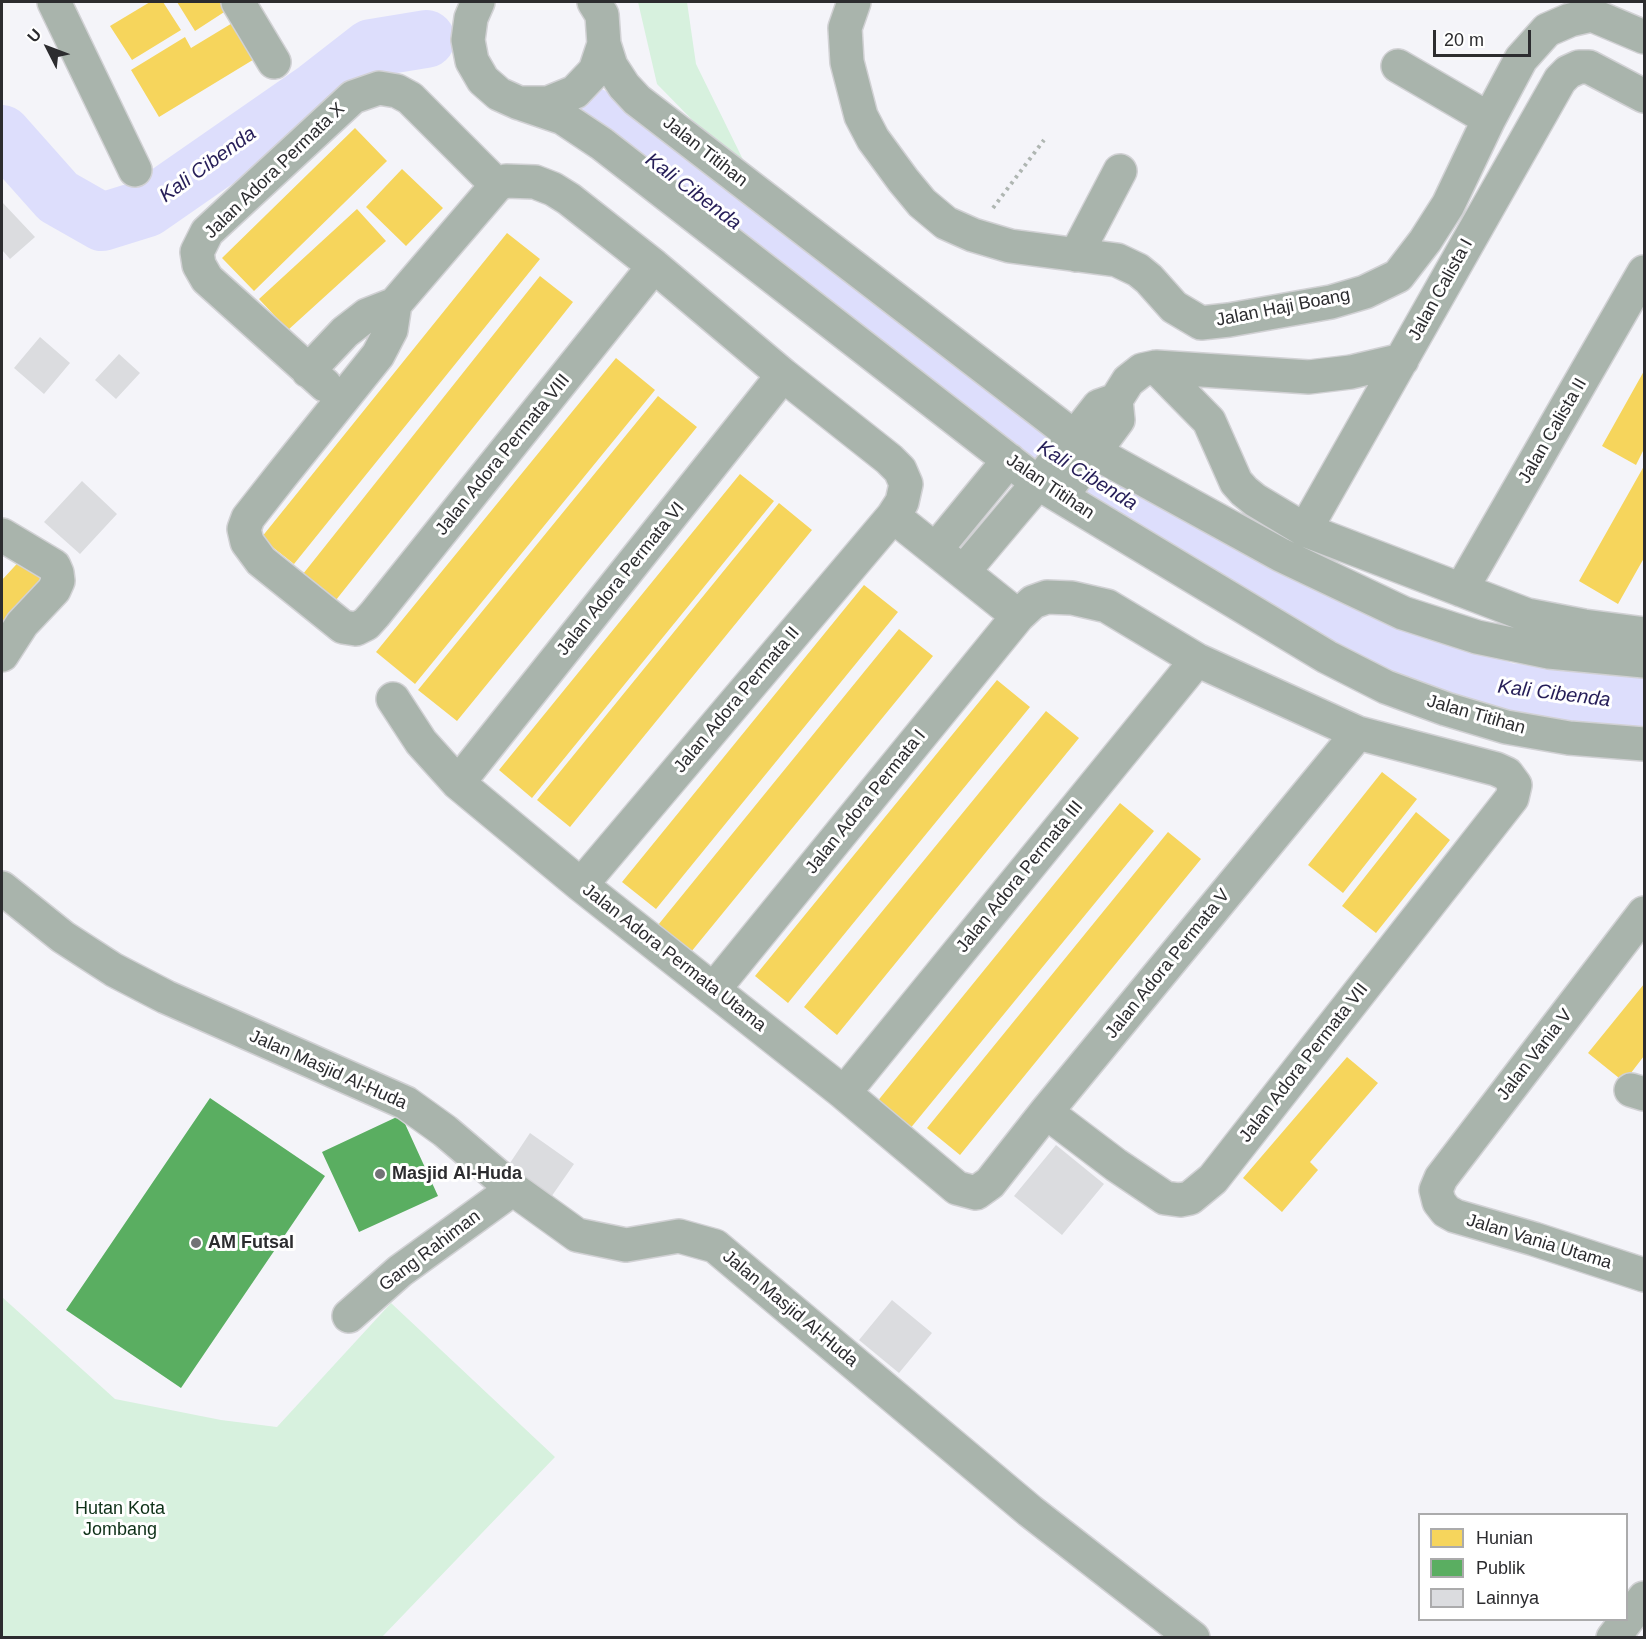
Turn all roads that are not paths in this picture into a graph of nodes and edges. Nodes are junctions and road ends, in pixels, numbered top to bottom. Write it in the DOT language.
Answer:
graph roads {
  1 [pos="54,2"];
  2 [pos="238,2"];
  3 [pos="478,2"];
  4 [pos="594,2"];
  5 [pos="854,2"];
  6 [pos="1644,37"];
  7 [pos="604,44"];
  8 [pos="274,62"];
  9 [pos="1398,66"];
  10 [pos="1644,96"];
  11 [pos="519,103"];
  12 [pos="1489,119"];
  13 [pos="135,170"];
  14 [pos="1120,171"];
  15 [pos="497,185"];
  16 [pos="1076,255"];
  17 [pos="654,266"];
  18 [pos="1644,272"];
  19 [pos="395,304"];
  20 [pos="1402,360"];
  21 [pos="1156,367"];
  22 [pos="309,371"];
  23 [pos="783,375"];
  24 [pos="342,400"];
  25 [pos="1082,448"];
  26 [pos="1009,460"];
  27 [pos="1052,486"];
  28 [pos="893,516"];
  29 [pos="1305,530"];
  30 [pos="2,535"];
  31 [pos="936,549"];
  32 [pos="963,572"];
  33 [pos="1461,590"];
  34 [pos="1018,616"];
  35 [pos="1642,635"];
  36 [pos="2,655"];
  37 [pos="1197,660"];
  38 [pos="393,699"];
  39 [pos="1358,733"];
  40 [pos="1644,744"];
  41 [pos="458,783"];
  42 [pos="581,885"];
  43 [pos="2,888"];
  44 [pos="1644,913"];
  45 [pos="714,989"];
  46 [pos="844,1093"];
  47 [pos="1046,1112"];
  48 [pos="513,1189"];
  49 [pos="976,1193"];
  50 [pos="1438,1202"];
  51 [pos="1644,1275"];
  52 [pos="348,1316"];
  53 [pos="1644,1598"];
  54 [pos="1628,1619"];
  55 [pos="1626,1621"];
  56 [pos="1193,1638"];
  57 [pos="1613,1638"];
  1 -- 13 [label="street"];
  2 -- 8 [label="street"];
  3 -- 11 [label="street, Jalan Titihan"];
  4 -- 7 [label="street"];
  5 -- 16 [label="street, Jalan Haji Boang"];
  6 -- 12 [label="street, Jalan Haji Boang"];
  7 -- 11 [label="street"];
  7 -- 25 [label="street, Jalan Titihan"];
  9 -- 12 [label="street"];
  10 -- 20 [label="street, Jalan Calista I"];
  11 -- 26 [label="street, Jalan Titihan"];
  12 -- 16 [label="street, Jalan Haji Boang"];
  14 -- 16 [label="street"];
  15 -- 17 [label="street, Jalan Adora Permata II"];
  15 -- 19 [label="street"];
  15 -- 22 [label="street, Jalan Adora Permata X"];
  17 -- 23 [label="street, Jalan Adora Permata II"];
  17 -- 24 [label="street, Jalan Adora Permata VIII"];
  18 -- 33 [label="street, Jalan Calista II"];
  19 -- 22 [label="street"];
  19 -- 24 [label="street"];
  20 -- 21 [label="street"];
  20 -- 29 [label="street, Jalan Calista I"];
  21 -- 25 [label="street"];
  21 -- 29 [label="street"];
  22 -- 24 [label="street, Jalan Adora Permata X"];
  23 -- 28 [label="street, Jalan Adora Permata II"];
  23 -- 41 [label="street, Jalan Adora Permata VI"];
  25 -- 27 [label="street"];
  25 -- 35 [label="street, Jalan Titihan"];
  26 -- 27 [label="street, Jalan Titihan"];
  26 -- 31 [label="street"];
  27 -- 32 [label="street"];
  27 -- 40 [label="street, Jalan Titihan"];
  28 -- 31 [label="street"];
  28 -- 42 [label="street, Jalan Adora Permata II"];
  29 -- 33 [label="street"];
  30 -- 36 [label="street"];
  31 -- 32 [label="street"];
  32 -- 34 [label="street"];
  33 -- 35 [label="street"];
  34 -- 37 [label="street"];
  34 -- 45 [label="street, Jalan Adora Permata I"];
  37 -- 39 [label="street"];
  37 -- 46 [label="street, Jalan Adora Permata III"];
  38 -- 41 [label="street, Jalan Adora Permata Utama"];
  39 -- 47 [label="street, Jalan Adora Permata V"];
  39 -- 47 [label="street, Jalan Adora Permata VII"];
  41 -- 42 [label="street, Jalan Adora Permata Utama"];
  42 -- 45 [label="street, Jalan Adora Permata Utama"];
  43 -- 48 [label="street, Jalan Masjid Al-Huda"];
  44 -- 50 [label="street, Jalan Vania V"];
  45 -- 46 [label="street, Jalan Adora Permata Utama"];
  46 -- 49 [label="street, Jalan Adora Permata Utama"];
  47 -- 49 [label="street, Jalan Adora Permata V"];
  48 -- 52 [label="street, Gang Rahiman"];
  48 -- 56 [label="street, Jalan Masjid Al-Huda"];
  50 -- 51 [label="street, Jalan Vania Utama"];
  53 -- 54 [label="street"];
  55 -- 57 [label="street"];
}
